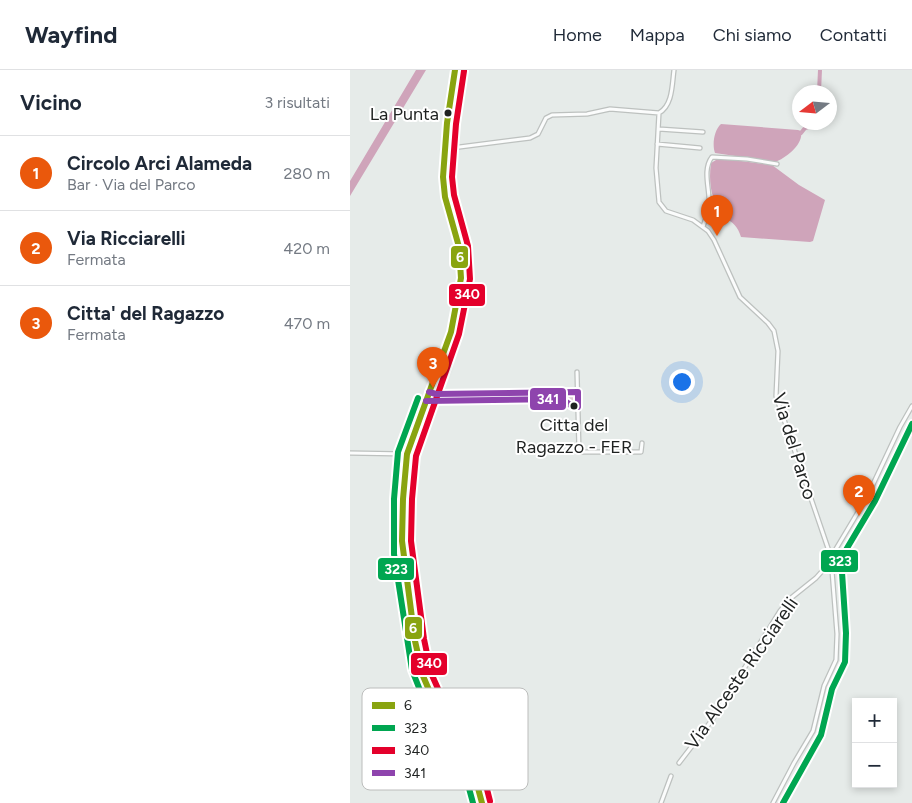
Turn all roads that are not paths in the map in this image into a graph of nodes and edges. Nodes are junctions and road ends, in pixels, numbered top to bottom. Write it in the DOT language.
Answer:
graph roads {
  1 [pos="455,70"];
  2 [pos="461,70"];
  3 [pos="674,70"];
  4 [pos="660,113"];
  5 [pos="447,123"];
  6 [pos="659,129"];
  7 [pos="703,132"];
  8 [pos="657,144"];
  9 [pos="700,148"];
  10 [pos="444,149"];
  11 [pos="777,164"];
  12 [pos="703,226"];
  13 [pos="577,372"];
  14 [pos="429,392"];
  15 [pos="578,392"];
  16 [pos="426,401"];
  17 [pos="578,406"];
  18 [pos="912,406"];
  19 [pos="642,443"];
  20 [pos="350,453"];
  21 [pos="407,454"];
  22 [pos="831,556"];
  23 [pos="828,562"];
  24 [pos="832,568"];
  25 [pos="833,574"];
  26 [pos="427,688"];
  27 [pos="679,763"];
  28 [pos="670,776"];
  29 [pos="479,790"];
  30 [pos="482,803"];
  31 [pos="661,803"];
  32 [pos="773,803"];
  1 -- 5 [label="main road"];
  2 -- 5 [label="street"];
  3 -- 4 [label="street"];
  4 -- 6 [label="street"];
  4 -- 10 [label="street"];
  5 -- 10 [label="main road"];
  6 -- 7 [label="street"];
  6 -- 8 [label="street"];
  8 -- 9 [label="street"];
  8 -- 12 [label="street"];
  10 -- 14 [label="main road"];
  11 -- 12 [label="street"];
  12 -- 22 [label="street, Via del Parco"];
  13 -- 15 [label="street"];
  14 -- 15 [label="street"];
  14 -- 16 [label="main road"];
  15 -- 17 [label="street"];
  16 -- 17 [label="street"];
  16 -- 21 [label="main road"];
  17 -- 19 [label="street"];
  18 -- 22 [label="street, Via Alceste Ricciarelli"];
  20 -- 21 [label="street"];
  21 -- 26 [label="main road"];
  22 -- 23 [label="street, Via Alceste Ricciarelli"];
  22 -- 24 [label="street, Via del Parco"];
  23 -- 24 [label="street, Via del Parco"];
  23 -- 25 [label="street, Via del Parco"];
  23 -- 27 [label="street, Via Alceste Ricciarelli"];
  24 -- 25 [label="street, Via del Parco"];
  25 -- 32 [label="street, Via del Parco"];
  28 -- 31 [label="street"];
  29 -- 30 [label="main road"];
}
